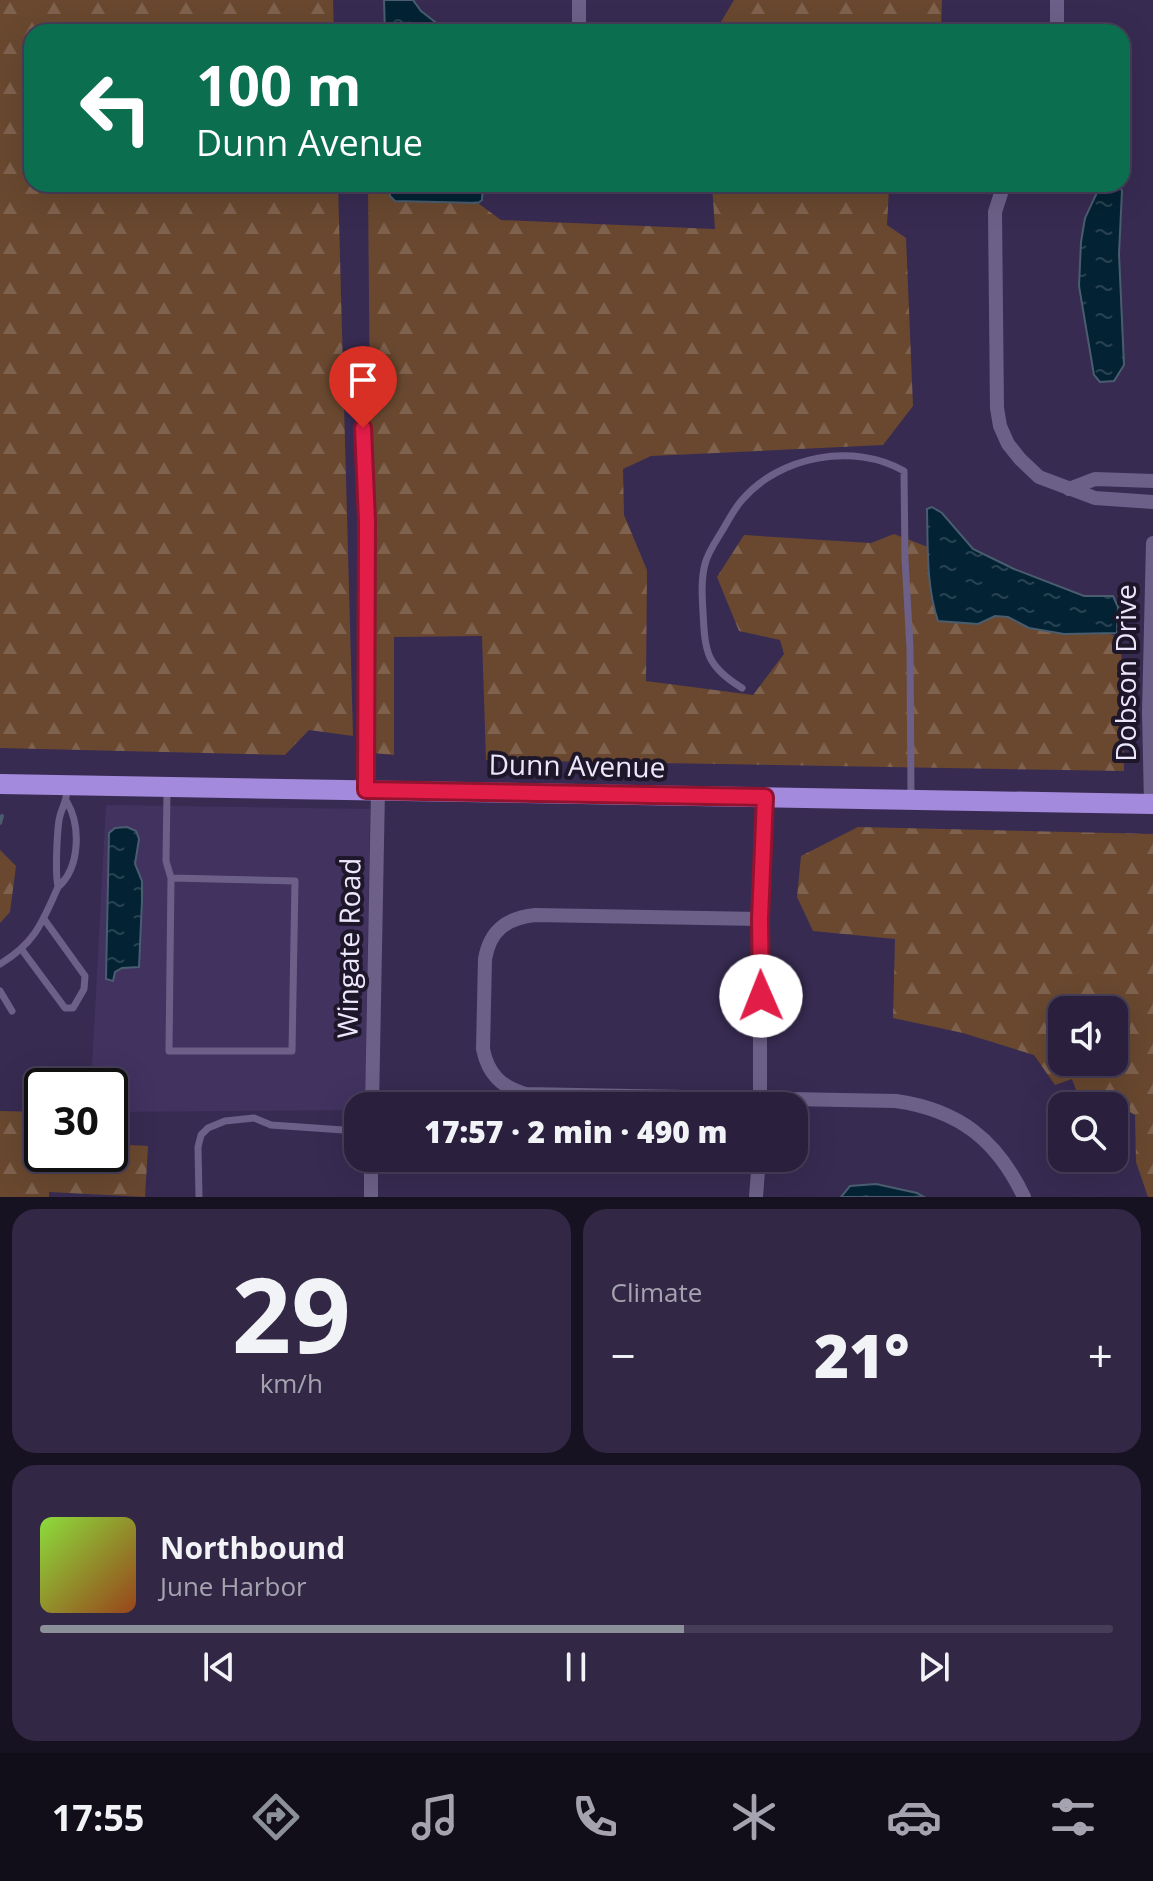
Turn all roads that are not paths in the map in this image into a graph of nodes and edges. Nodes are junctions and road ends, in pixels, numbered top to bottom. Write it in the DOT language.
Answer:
graph roads {
  1 [pos="579,0"];
  2 [pos="1057,0"];
  3 [pos="579,24"];
  4 [pos="1057,24"];
  5 [pos="1001,192"];
  6 [pos="363,428"];
  7 [pos="1153,481"];
  8 [pos="1069,489"];
  9 [pos="1153,502"];
  10 [pos="1153,543"];
  11 [pos="742,688"];
  12 [pos="0,784"];
  13 [pos="167,787"];
  14 [pos="372,790"];
  15 [pos="67,794"];
  16 [pos="765,797"];
  17 [pos="911,799"];
  18 [pos="1152,804"];
  19 [pos="171,878"];
  20 [pos="58,887"];
  21 [pos="44,919"];
  22 [pos="760,919"];
  23 [pos="22,950"];
  24 [pos="0,964"];
  25 [pos="0,991"];
  26 [pos="12,1011"];
  27 [pos="372,1092"];
  28 [pos="521,1092"];
  29 [pos="760,1092"];
  30 [pos="808,1102"];
  31 [pos="225,1121"];
  32 [pos="268,1123"];
  33 [pos="236,1125"];
  34 [pos="256,1125"];
  35 [pos="344,1130"];
  36 [pos="371,1172"];
  37 [pos="758,1172"];
  38 [pos="199,1197"];
  39 [pos="371,1197"];
  40 [pos="756,1197"];
  41 [pos="1024,1197"];
  1 -- 3 [label="street"];
  2 -- 4 [label="street"];
  5 -- 8 [label="street"];
  6 -- 14 [label="lane"];
  7 -- 8 [label="street"];
  8 -- 9 [label="street"];
  10 -- 18 [label="street, Dobson Drive"];
  11 -- 17 [label="lane"];
  12 -- 15 [label="main road, Dunn Avenue"];
  13 -- 14 [label="main road, Dunn Avenue"];
  13 -- 15 [label="main road, Dunn Avenue"];
  13 -- 19 [label="lane"];
  14 -- 16 [label="main road, Dunn Avenue"];
  14 -- 27 [label="street, Wingate Road"];
  15 -- 20 [label="lane"];
  15 -- 20 [label="lane"];
  16 -- 17 [label="main road, Dunn Avenue"];
  16 -- 22 [label="street"];
  17 -- 18 [label="main road, Dunn Avenue"];
  19 -- 19 [label="lane"];
  20 -- 21 [label="lane"];
  21 -- 23 [label="lane"];
  21 -- 23 [label="lane"];
  22 -- 28 [label="street"];
  22 -- 29 [label="street"];
  23 -- 24 [label="lane"];
  25 -- 26 [label="lane"];
  30 -- 41 [label="street"];
  31 -- 32 [label="lane"];
  31 -- 33 [label="lane"];
  31 -- 38 [label="lane"];
  32 -- 34 [label="lane"];
  32 -- 35 [label="lane"];
  36 -- 39 [label="street"];
  37 -- 40 [label="street"];
}
